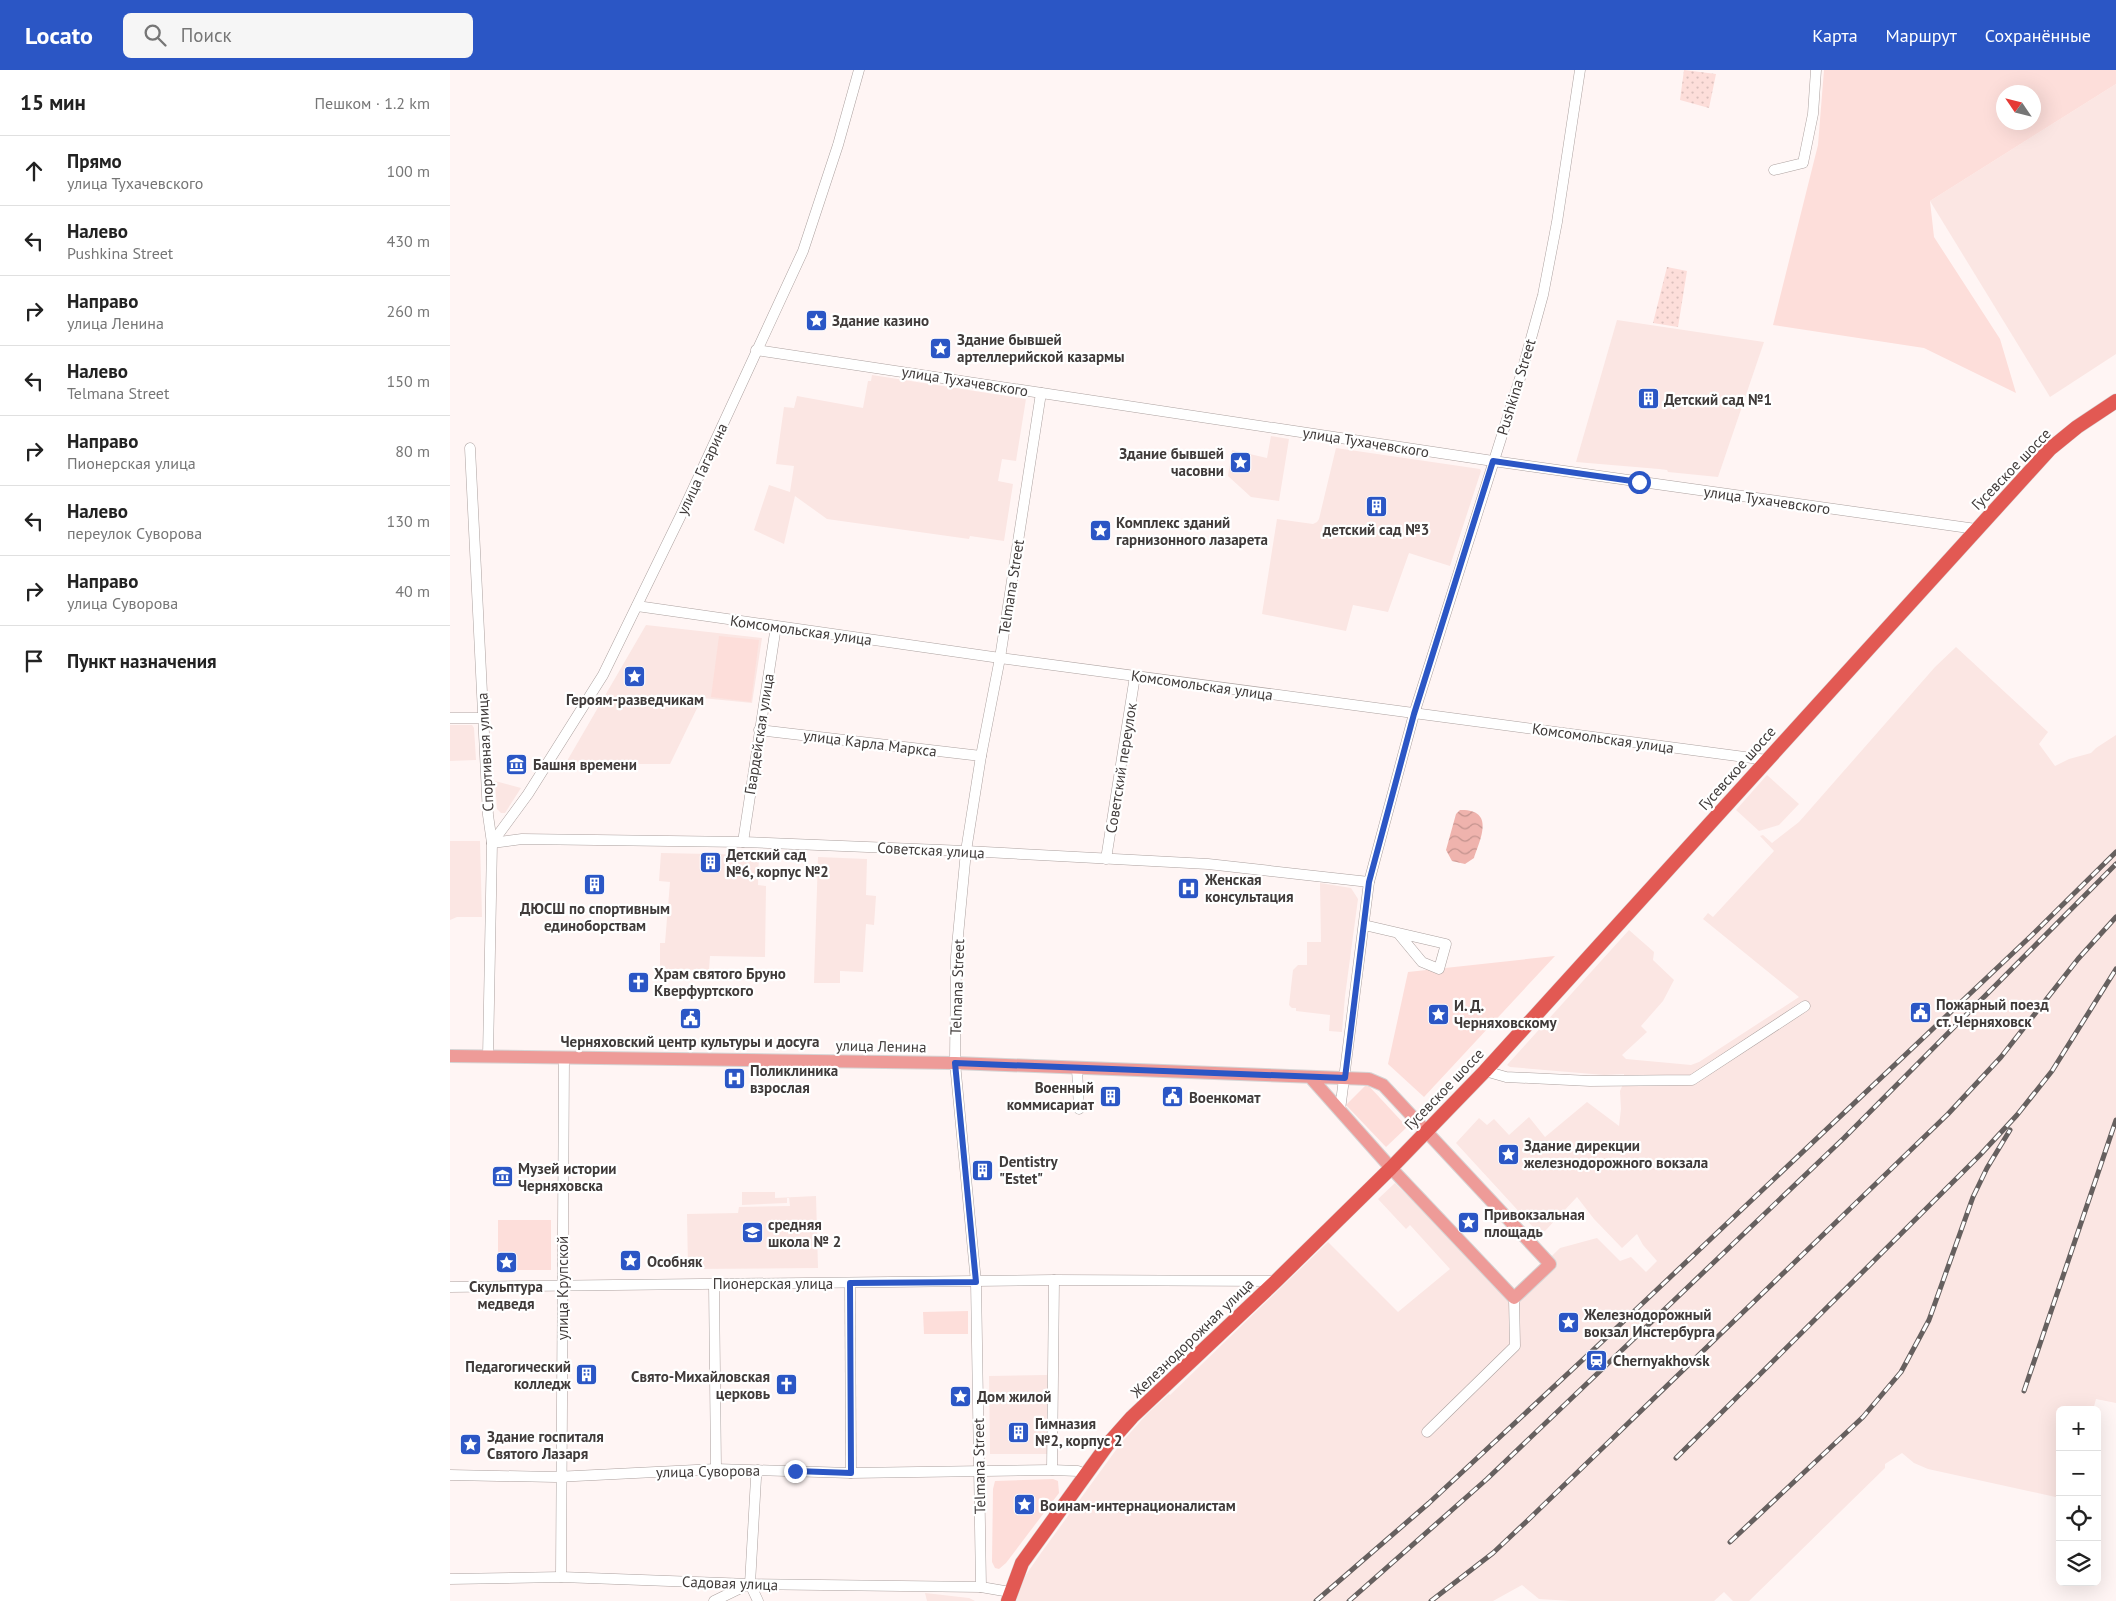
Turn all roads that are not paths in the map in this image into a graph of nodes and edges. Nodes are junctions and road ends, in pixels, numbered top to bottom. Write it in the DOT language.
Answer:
graph roads {
  1 [pos="859,70"];
  2 [pos="1580,70"];
  3 [pos="1816,70"];
  4 [pos="1774,170"];
  5 [pos="756,350"];
  6 [pos="1041,393"];
  7 [pos="2116,401"];
  8 [pos="470,448"];
  9 [pos="1493,461"];
  10 [pos="1976,529"];
  11 [pos="638,606"];
  12 [pos="776,626"];
  13 [pos="1000,658"];
  14 [pos="1135,676"];
  15 [pos="1414,714"];
  16 [pos="450,718"];
  17 [pos="484,718"];
  18 [pos="759,730"];
  19 [pos="981,756"];
  20 [pos="1767,760"];
  21 [pos="743,842"];
  22 [pos="492,843"];
  23 [pos="966,852"];
  24 [pos="1106,859"];
  25 [pos="1369,882"];
  26 [pos="1364,925"];
  27 [pos="1398,933"];
  28 [pos="1805,1006"];
  29 [pos="450,1056"];
  30 [pos="488,1056"];
  31 [pos="564,1058"];
  32 [pos="955,1063"];
  33 [pos="1077,1068"];
  34 [pos="1485,1071"];
  35 [pos="1311,1078"];
  36 [pos="1345,1078"];
  37 [pos="1079,1109"];
  38 [pos="1340,1110"];
  39 [pos="1426,1132"];
  40 [pos="1391,1168"];
  41 [pos="1054,1280"];
  42 [pos="1276,1281"];
  43 [pos="978,1282"];
  44 [pos="850,1283"];
  45 [pos="714,1284"];
  46 [pos="562,1286"];
  47 [pos="450,1287"];
  48 [pos="1514,1298"];
  49 [pos="1427,1432"];
  50 [pos="716,1469"];
  51 [pos="758,1470"];
  52 [pos="1052,1470"];
  53 [pos="978,1471"];
  54 [pos="851,1473"];
  55 [pos="450,1475"];
  56 [pos="1086,1475"];
  57 [pos="562,1476"];
  58 [pos="562,1577"];
  59 [pos="450,1579"];
  60 [pos="750,1584"];
  61 [pos="981,1587"];
  62 [pos="1009,1597"];
  63 [pos="714,1601"];
  64 [pos="758,1601"];
  1 -- 5 [label="street, улица Гагарина"];
  2 -- 9 [label="street, Pushkina Street"];
  3 -- 4 [label="street"];
  5 -- 6 [label="street, улица Тухачевского"];
  5 -- 11 [label="street, улица Гагарина"];
  6 -- 9 [label="street, улица Тухачевского"];
  6 -- 13 [label="street, Telmana Street"];
  7 -- 10 [label="highway, Гусевское шоссе"];
  8 -- 17 [label="street, Спортивная улица"];
  9 -- 10 [label="street, улица Тухачевского"];
  9 -- 15 [label="street, Pushkina Street"];
  10 -- 20 [label="highway, Гусевское шоссе"];
  11 -- 12 [label="street, Комсомольская улица"];
  11 -- 22 [label="street, улица Гагарина"];
  12 -- 13 [label="street, Комсомольская улица"];
  12 -- 18 [label="street, Гвардейская улица"];
  13 -- 14 [label="street, Комсомольская улица"];
  13 -- 19 [label="street, Telmana Street"];
  14 -- 15 [label="street, Комсомольская улица"];
  14 -- 24 [label="street, Советский переулок"];
  15 -- 20 [label="street, Комсомольская улица"];
  15 -- 25 [label="street, Pushkina Street"];
  16 -- 17 [label="street"];
  17 -- 22 [label="street, Спортивная улица"];
  18 -- 19 [label="street, улица Карла Маркса"];
  18 -- 21 [label="street, Гвардейская улица"];
  19 -- 23 [label="street, Telmana Street"];
  20 -- 34 [label="highway, Гусевское шоссе"];
  21 -- 22 [label="street, Советская улица"];
  21 -- 23 [label="street, Советская улица"];
  22 -- 30 [label="street, Спортивная улица"];
  23 -- 24 [label="street, Советская улица"];
  23 -- 32 [label="street, Telmana Street"];
  24 -- 25 [label="street, Советская улица"];
  25 -- 26 [label="street, Pushkina Street"];
  26 -- 27 [label="street"];
  26 -- 36 [label="street, Pushkina Street"];
  27 -- 27 [label="street"];
  28 -- 34 [label="street"];
  29 -- 30 [label="main road, улица Ленина"];
  30 -- 31 [label="main road, улица Ленина"];
  31 -- 32 [label="main road, улица Ленина"];
  31 -- 46 [label="street, улица Крупской"];
  32 -- 33 [label="main road, улица Ленина"];
  32 -- 43 [label="street, Telmana Street"];
  33 -- 35 [label="main road, улица Ленина"];
  33 -- 37 [label="street"];
  34 -- 39 [label="highway, Гусевское шоссе"];
  35 -- 36 [label="main road, улица Ленина"];
  35 -- 38 [label="main road"];
  36 -- 38 [label="street, Pushkina Street"];
  36 -- 39 [label="main road, улица Ленина"];
  38 -- 40 [label="main road"];
  39 -- 40 [label="highway, Гусевское шоссе"];
  39 -- 48 [label="main road, улица Ленина"];
  40 -- 42 [label="highway, Железнодорожная улица"];
  40 -- 48 [label="main road"];
  41 -- 42 [label="street, Пионерская улица"];
  41 -- 43 [label="street, Пионерская улица"];
  41 -- 52 [label="street"];
  42 -- 56 [label="highway, Железнодорожная улица"];
  43 -- 44 [label="street, Пионерская улица"];
  43 -- 53 [label="street, Telmana Street"];
  44 -- 45 [label="street, Пионерская улица"];
  44 -- 54 [label="street"];
  45 -- 46 [label="street, Пионерская улица"];
  45 -- 50 [label="street"];
  46 -- 47 [label="street, Пионерская улица"];
  46 -- 57 [label="street, улица Крупской"];
  48 -- 49 [label="street"];
  50 -- 51 [label="street, улица Суворова"];
  50 -- 57 [label="street, улица Суворова"];
  51 -- 54 [label="street, улица Суворова"];
  51 -- 60 [label="street"];
  52 -- 53 [label="street, улица Суворова"];
  52 -- 56 [label="street, улица Суворова"];
  53 -- 54 [label="street, улица Суворова"];
  53 -- 61 [label="street, Telmana Street"];
  55 -- 57 [label="street, улица Суворова"];
  56 -- 62 [label="highway, Железнодорожная улица"];
  57 -- 58 [label="street, улица Крупской"];
  58 -- 59 [label="street, Садовая улица"];
  58 -- 60 [label="street, Садовая улица"];
  60 -- 61 [label="street, Садовая улица"];
  60 -- 63 [label="street"];
  60 -- 64 [label="street"];
  61 -- 62 [label="street, Садовая улица"];
}
